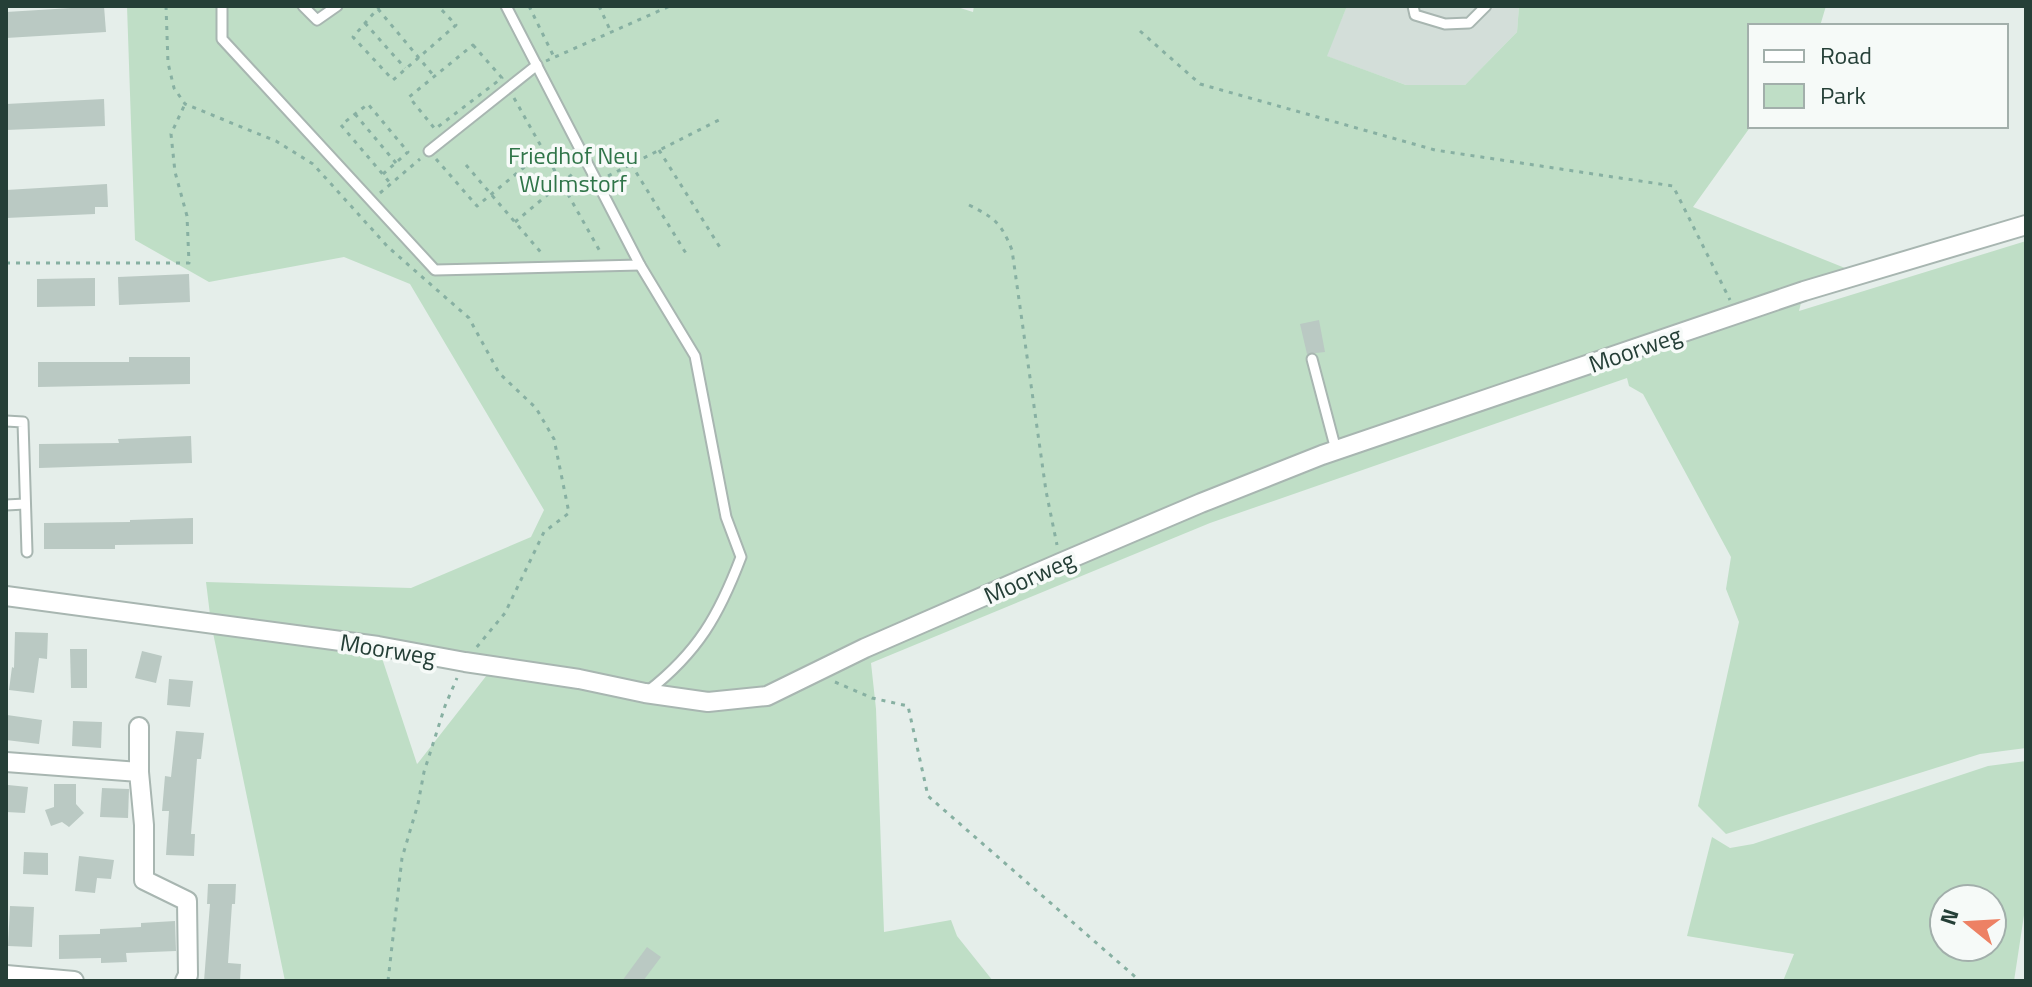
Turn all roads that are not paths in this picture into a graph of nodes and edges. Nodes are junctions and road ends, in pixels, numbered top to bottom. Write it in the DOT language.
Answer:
graph roads {
  1 [pos="222,6"];
  2 [pos="303,6"];
  3 [pos="337,6"];
  4 [pos="506,6"];
  5 [pos="1413,6"];
  6 [pos="1486,6"];
  7 [pos="537,65"];
  8 [pos="429,151"];
  9 [pos="2026,225"];
  10 [pos="640,265"];
  11 [pos="1312,359"];
  12 [pos="6,421"];
  13 [pos="1336,450"];
  14 [pos="25,504"];
  15 [pos="6,505"];
  16 [pos="27,552"];
  17 [pos="6,596"];
  18 [pos="645,693"];
  19 [pos="139,727"];
  20 [pos="6,762"];
  21 [pos="139,772"];
  22 [pos="6,975"];
  23 [pos="74,981"];
  24 [pos="185,981"];
  1 -- 10 [label="lane"];
  2 -- 3 [label="lane"];
  4 -- 7 [label="lane"];
  5 -- 6 [label="lane"];
  7 -- 8 [label="lane"];
  7 -- 10 [label="lane"];
  9 -- 13 [label="street, Moorweg"];
  10 -- 18 [label="lane"];
  11 -- 13 [label="lane"];
  12 -- 14 [label="lane"];
  13 -- 18 [label="street, Moorweg"];
  14 -- 15 [label="lane"];
  14 -- 16 [label="lane"];
  17 -- 18 [label="street, Moorweg"];
  19 -- 21 [label="street"];
  20 -- 21 [label="street"];
  21 -- 24 [label="street"];
  22 -- 23 [label="street"];
}
